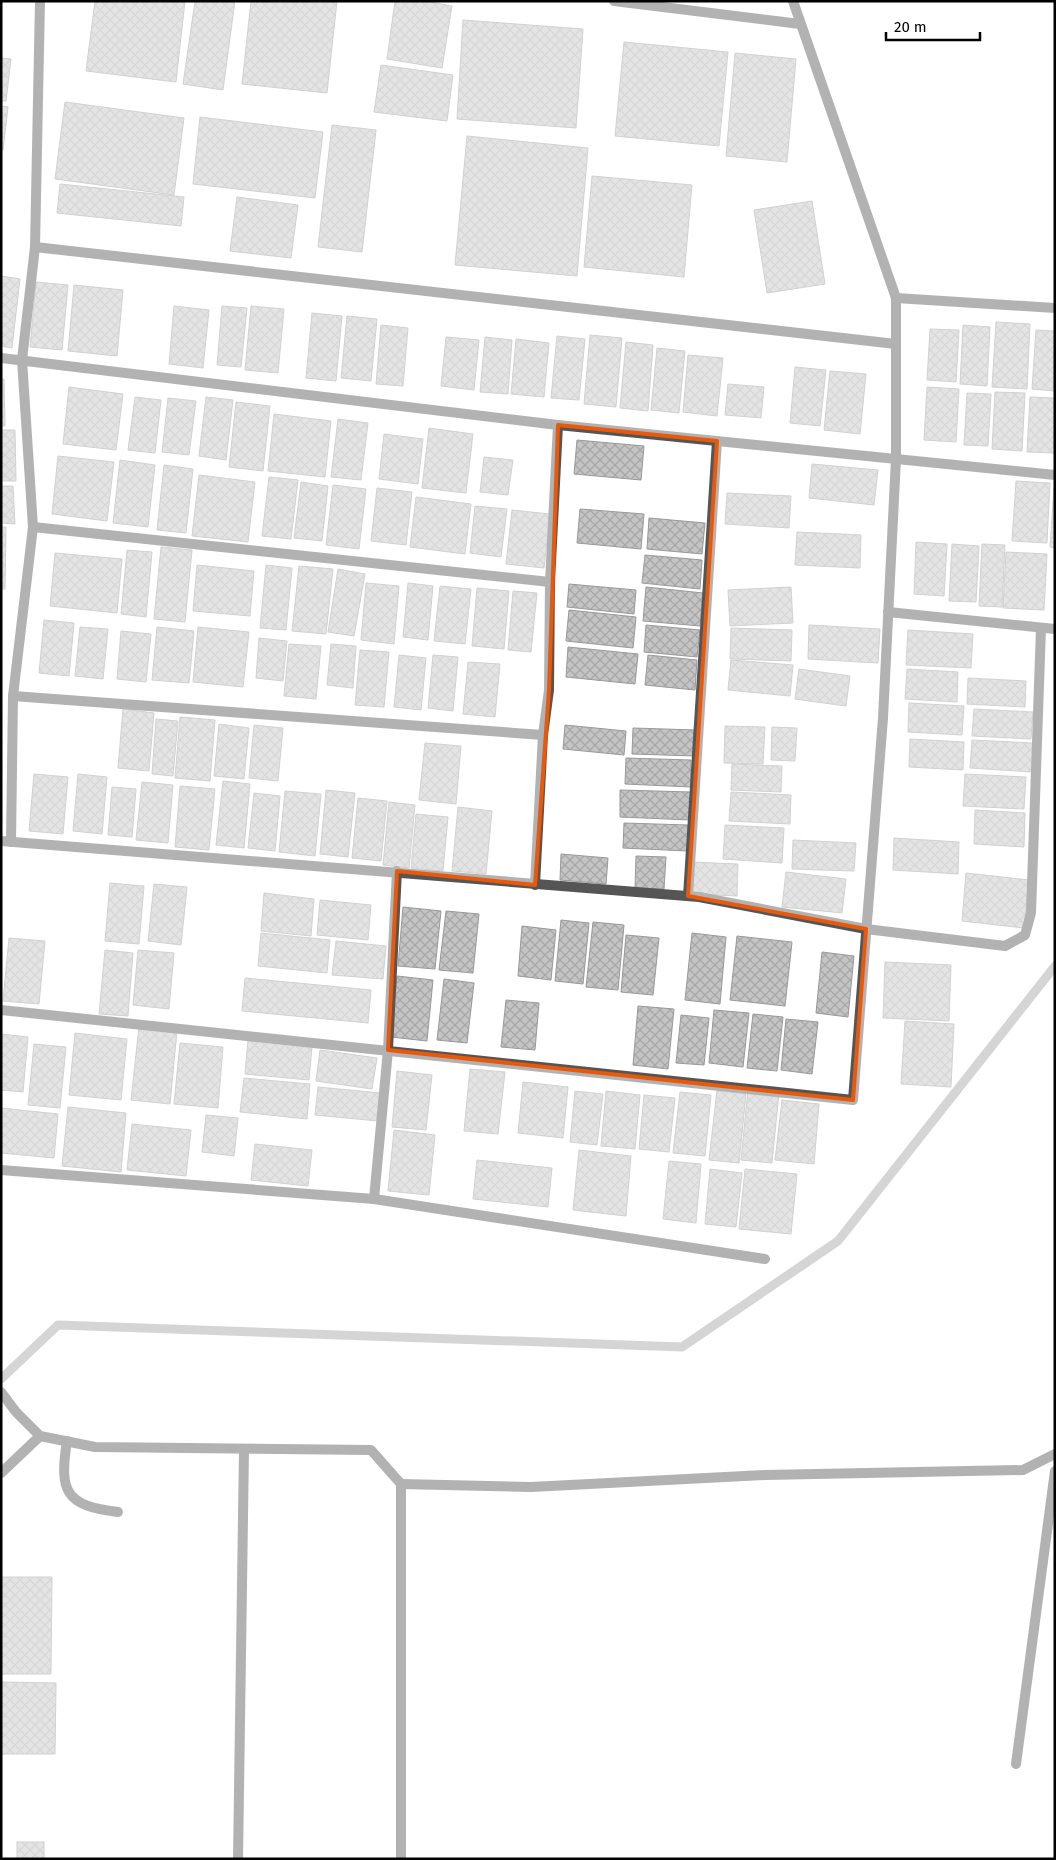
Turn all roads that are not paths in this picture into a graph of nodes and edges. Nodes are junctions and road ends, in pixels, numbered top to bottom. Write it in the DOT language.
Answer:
graph roads {
  1 [pos="40,1"];
  2 [pos="614,1"];
  3 [pos="793,1"];
  4 [pos="800,24"];
  5 [pos="35,247"];
  6 [pos="896,298"];
  7 [pos="1055,308"];
  8 [pos="896,344"];
  9 [pos="1,358"];
  10 [pos="22,360"];
  11 [pos="558,424"];
  12 [pos="717,441"];
  13 [pos="896,459"];
  14 [pos="1055,475"];
  15 [pos="34,527"];
  16 [pos="550,582"];
  17 [pos="888,612"];
  18 [pos="1041,628"];
  19 [pos="1055,630"];
  20 [pos="13,696"];
  21 [pos="543,735"];
  22 [pos="6,842"];
  23 [pos="397,871"];
  24 [pos="535,885"];
  25 [pos="688,896"];
  26 [pos="866,929"];
  27 [pos="1,1010"];
  28 [pos="388,1050"];
  29 [pos="1,1170"];
  30 [pos="374,1200"];
  31 [pos="765,1259"];
  32 [pos="1,1392"];
  33 [pos="40,1436"];
  34 [pos="67,1441"];
  35 [pos="244,1449"];
  36 [pos="1055,1454"];
  37 [pos="1055,1472"];
  38 [pos="1,1473"];
  39 [pos="401,1484"];
  40 [pos="118,1512"];
  41 [pos="1016,1764"];
  42 [pos="238,1859"];
  43 [pos="401,1859"];
  1 -- 5 [label="street"];
  2 -- 4 [label="street"];
  3 -- 4 [label="street"];
  4 -- 6 [label="street"];
  5 -- 8 [label="street"];
  5 -- 10 [label="street"];
  6 -- 7 [label="street"];
  6 -- 8 [label="street"];
  8 -- 13 [label="street"];
  9 -- 10 [label="street"];
  10 -- 11 [label="street"];
  10 -- 15 [label="street"];
  11 -- 12 [label="street"];
  11 -- 16 [label="street"];
  12 -- 13 [label="street"];
  12 -- 25 [label="street"];
  13 -- 14 [label="street"];
  13 -- 17 [label="street"];
  15 -- 16 [label="street"];
  15 -- 20 [label="street"];
  16 -- 21 [label="street"];
  17 -- 18 [label="street"];
  17 -- 26 [label="street"];
  18 -- 19 [label="street"];
  18 -- 26 [label="street"];
  20 -- 21 [label="street"];
  20 -- 22 [label="street"];
  21 -- 24 [label="street"];
  22 -- 23 [label="street"];
  23 -- 24 [label="street"];
  23 -- 28 [label="street"];
  24 -- 25 [label="street"];
  25 -- 26 [label="street"];
  26 -- 28 [label="street"];
  27 -- 28 [label="street"];
  28 -- 30 [label="street"];
  29 -- 30 [label="street"];
  30 -- 31 [label="street"];
  32 -- 33 [label="street"];
  33 -- 34 [label="street"];
  33 -- 38 [label="street"];
  34 -- 35 [label="street"];
  34 -- 40 [label="street"];
  35 -- 39 [label="street"];
  35 -- 42 [label="street"];
  36 -- 39 [label="street"];
  37 -- 41 [label="street"];
  39 -- 43 [label="street"];
}
